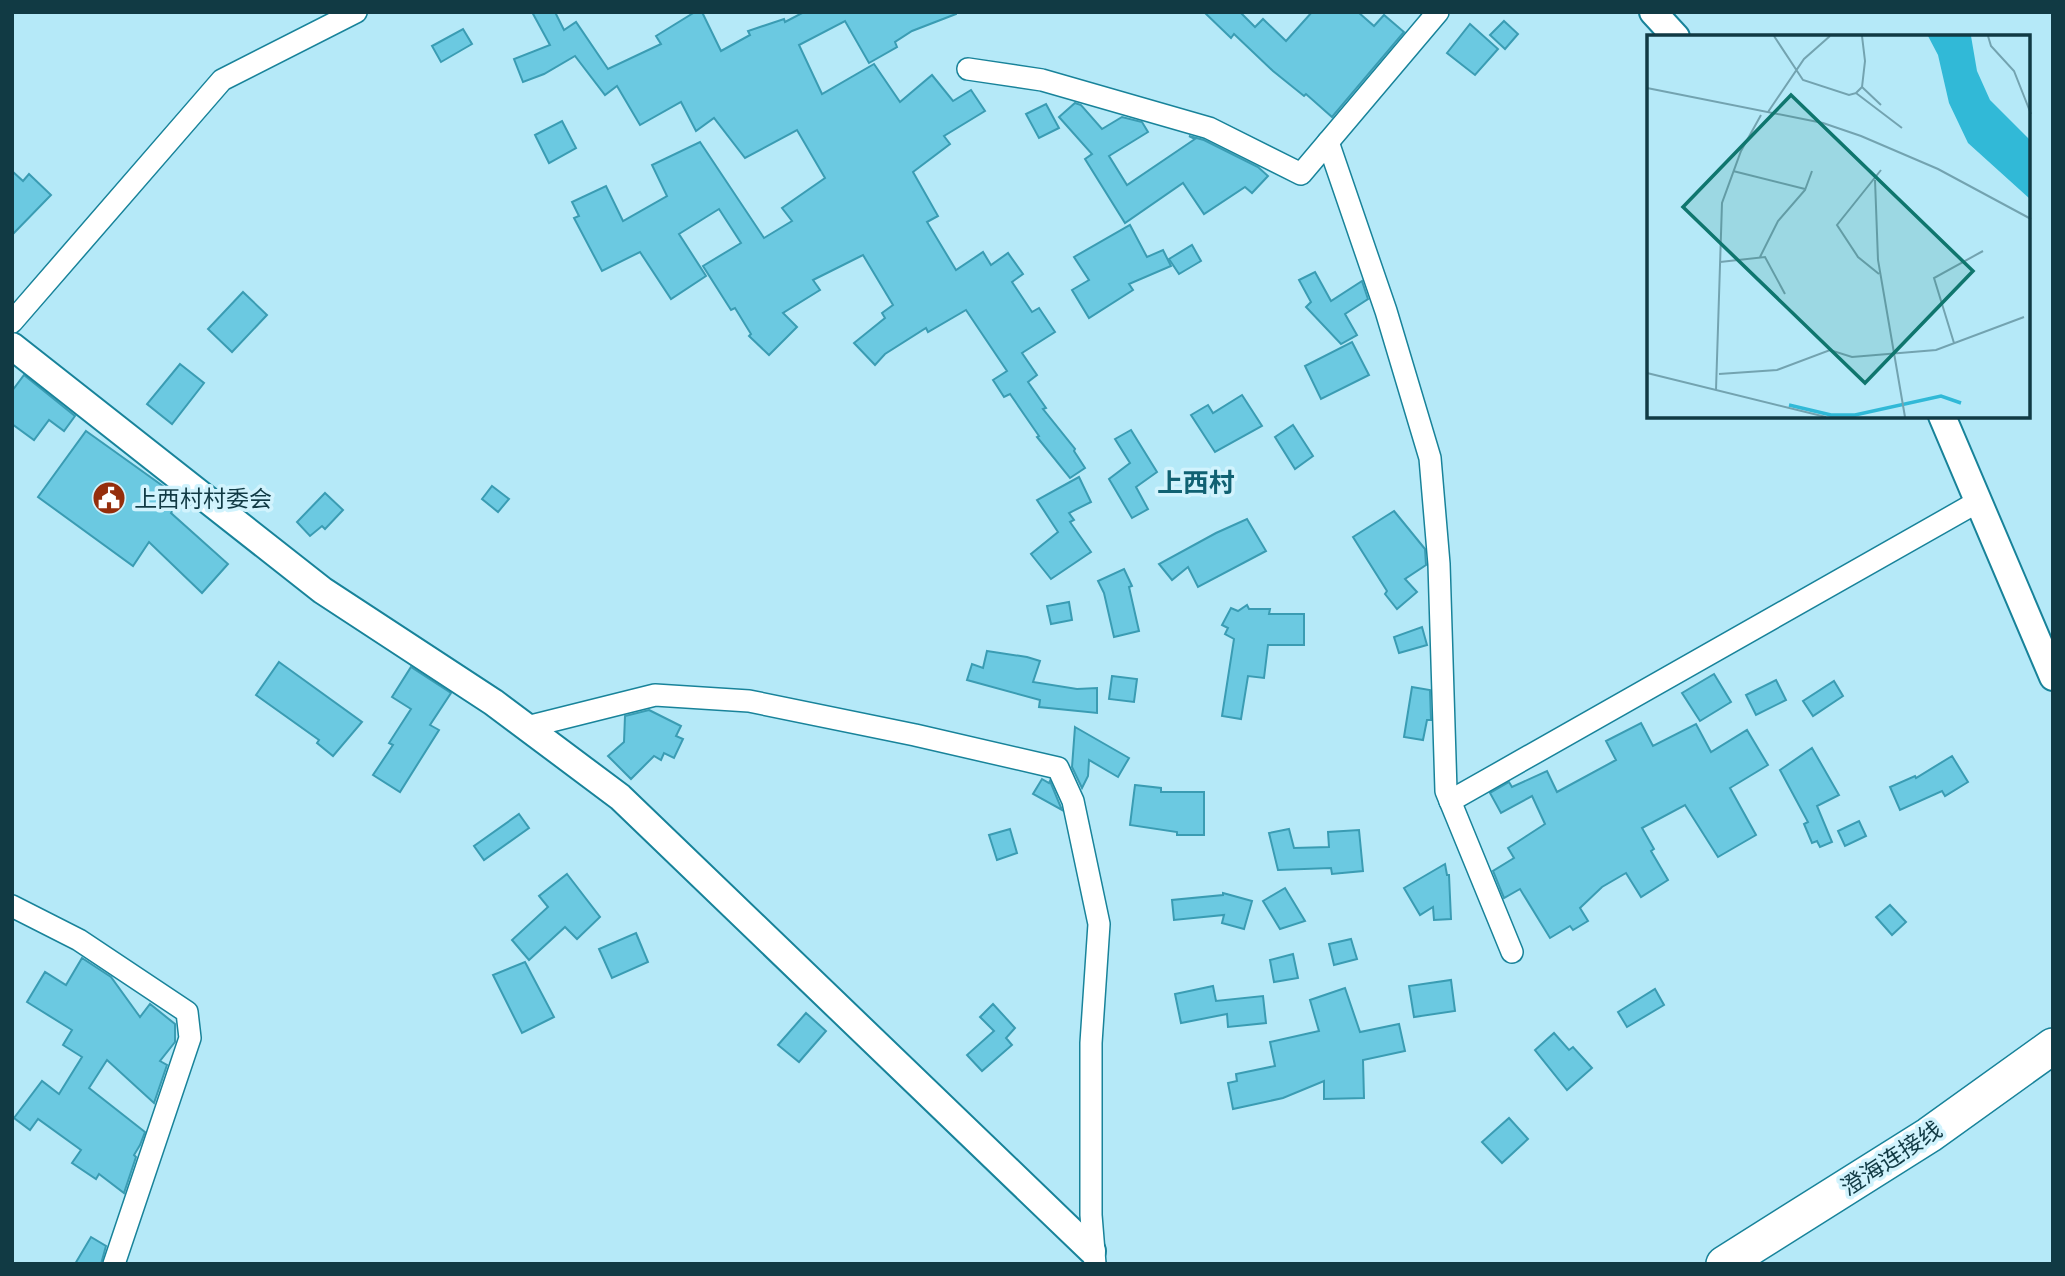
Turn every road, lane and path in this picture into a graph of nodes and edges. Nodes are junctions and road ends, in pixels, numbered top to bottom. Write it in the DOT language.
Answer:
graph roads {
  1 [pos="356,12"];
  2 [pos="1438,12"];
  3 [pos="1653,12"];
  4 [pos="1674,35"];
  5 [pos="968,69"];
  6 [pos="1328,142"];
  7 [pos="12,321"];
  8 [pos="12,346"];
  9 [pos="1943,418"];
  10 [pos="1979,501"];
  11 [pos="2053,677"];
  12 [pos="527,727"];
  13 [pos="1450,801"];
  14 [pos="12,906"];
  15 [pos="1512,952"];
  16 [pos="2053,1046"];
  17 [pos="2053,1076"];
  18 [pos="1094,1257"];
  19 [pos="114,1264"];
  20 [pos="1724,1264"];
  21 [pos="1765,1264"];
  1 -- 7 [label="street"];
  2 -- 6 [label="street"];
  3 -- 4 [label="street"];
  5 -- 6 [label="street"];
  6 -- 13 [label="street"];
  8 -- 12 [label="street"];
  9 -- 10 [label="street"];
  10 -- 11 [label="street"];
  10 -- 13 [label="street"];
  12 -- 18 [label="street"];
  12 -- 18 [label="street"];
  13 -- 15 [label="street"];
  14 -- 19 [label="street"];
  16 -- 20 [label="highway, 澄海连接线"];
  17 -- 21 [label="highway, 澄海连接线"];
}
